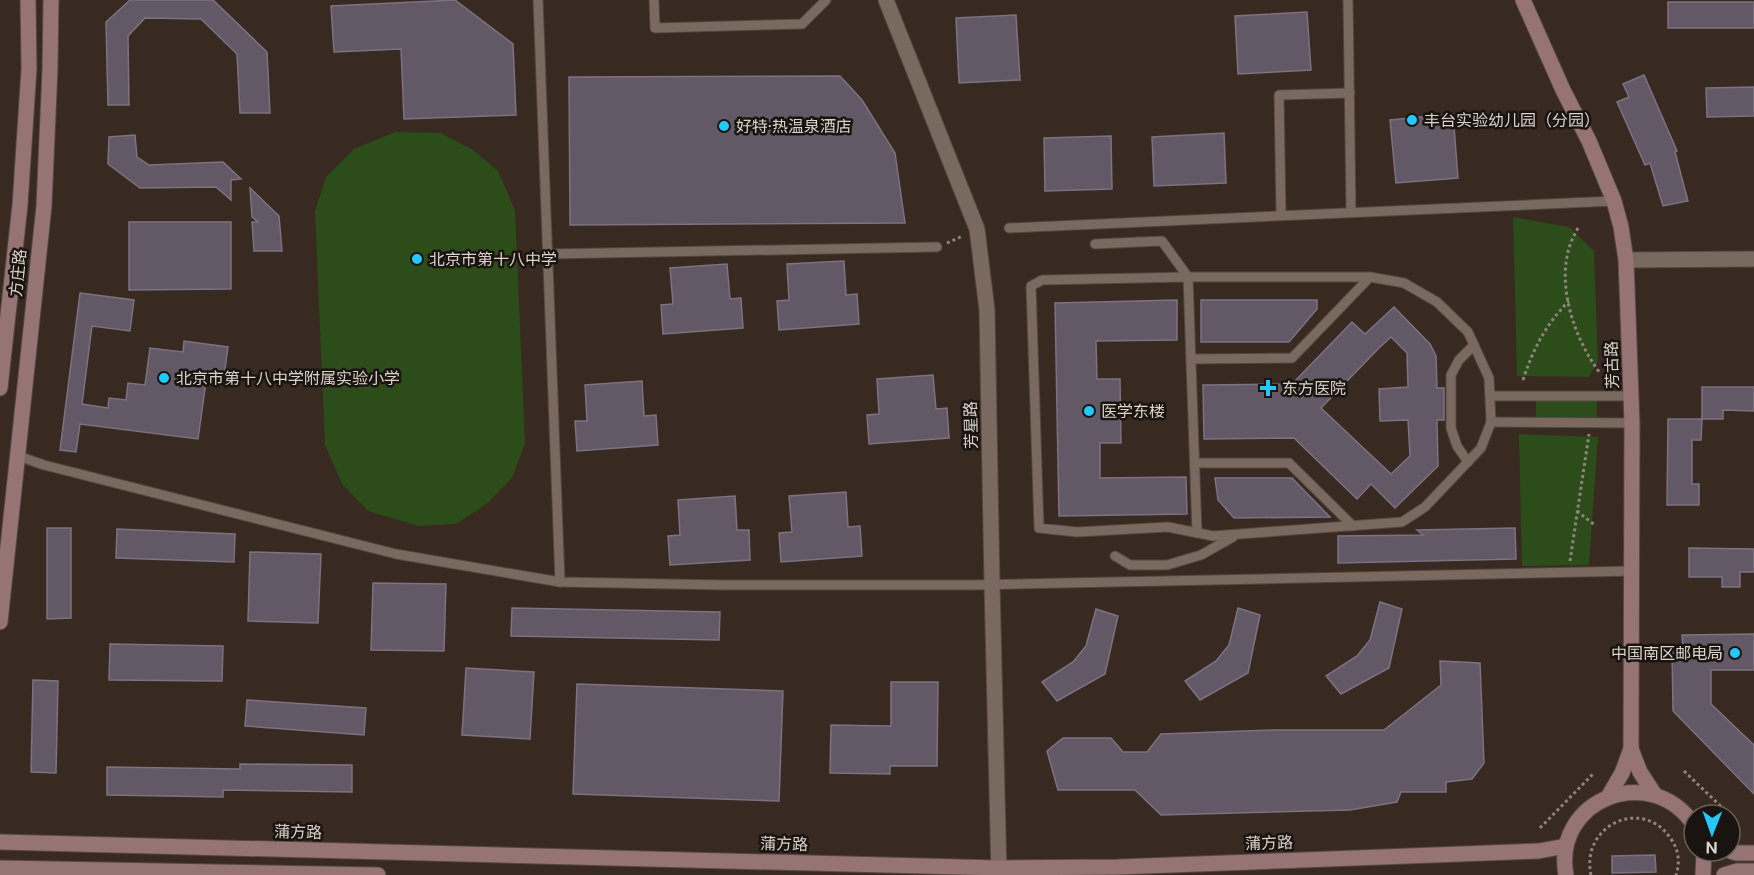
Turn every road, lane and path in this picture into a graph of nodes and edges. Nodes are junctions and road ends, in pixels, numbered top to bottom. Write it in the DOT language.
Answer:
graph roads {
  1 [pos="28,0"];
  2 [pos="51,0"];
  3 [pos="538,0"];
  4 [pos="654,0"];
  5 [pos="826,0"];
  6 [pos="886,0"];
  7 [pos="1348,0"];
  8 [pos="1523,0"];
  9 [pos="1350,93"];
  10 [pos="1614,201"];
  11 [pos="1351,212"];
  12 [pos="1281,215"];
  13 [pos="1008,228"];
  14 [pos="1578,228"];
  15 [pos="977,229"];
  16 [pos="1095,244"];
  17 [pos="938,247"];
  18 [pos="548,254"];
  19 [pos="1754,259"];
  20 [pos="1626,260"];
  21 [pos="1188,277"];
  22 [pos="1370,277"];
  23 [pos="1569,301"];
  24 [pos="1474,345"];
  25 [pos="1191,359"];
  26 [pos="2,361"];
  27 [pos="1600,373"];
  28 [pos="1523,380"];
  29 [pos="0,388"];
  30 [pos="1491,396"];
  31 [pos="1631,396"];
  32 [pos="1491,422"];
  33 [pos="1632,423"];
  34 [pos="1589,432"];
  35 [pos="18,456"];
  36 [pos="1468,462"];
  37 [pos="1195,463"];
  38 [pos="1577,511"];
  39 [pos="1353,526"];
  40 [pos="1596,526"];
  41 [pos="1197,533"];
  42 [pos="1237,535"];
  43 [pos="1115,556"];
  44 [pos="1569,568"];
  45 [pos="1633,571"];
  46 [pos="560,582"];
  47 [pos="992,584"];
  48 [pos="0,622"];
  49 [pos="1631,749"];
  50 [pos="1684,771"];
  51 [pos="1593,774"];
  52 [pos="1655,795"];
  53 [pos="1608,797"];
  54 [pos="1717,803"];
  55 [pos="1682,812"];
  56 [pos="1540,828"];
  57 [pos="0,842"];
  58 [pos="1566,846"];
  59 [pos="0,868"];
  60 [pos="999,871"];
  61 [pos="1754,871"];
  62 [pos="222,874"];
  63 [pos="378,875"];
  64 [pos="1566,875"];
  65 [pos="1591,875"];
  66 [pos="1676,875"];
  67 [pos="1724,875"];
  1 -- 26 [label="street, 方庄路"];
  2 -- 35 [label="street, 方庄路"];
  3 -- 18 [label="lane"];
  4 -- 5 [label="lane"];
  6 -- 15 [label="street, 芳星路"];
  7 -- 9 [label="lane"];
  8 -- 10 [label="street, 芳古路"];
  9 -- 11 [label="lane"];
  9 -- 12 [label="lane"];
  10 -- 11 [label="lane"];
  10 -- 20 [label="street, 芳古路"];
  11 -- 12 [label="lane"];
  12 -- 13 [label="lane"];
  14 -- 23 [label="path"];
  15 -- 17 [label="path"];
  15 -- 47 [label="street, 芳星路"];
  16 -- 21 [label="lane"];
  17 -- 18 [label="lane"];
  18 -- 46 [label="lane"];
  19 -- 20 [label="street"];
  20 -- 31 [label="street, 芳古路"];
  21 -- 22 [label="lane"];
  21 -- 25 [label="lane"];
  21 -- 41 [label="lane"];
  22 -- 24 [label="lane"];
  22 -- 25 [label="lane"];
  23 -- 27 [label="path"];
  23 -- 28 [label="path"];
  24 -- 30 [label="lane"];
  24 -- 36 [label="lane"];
  25 -- 37 [label="lane"];
  26 -- 29 [label="street, 方庄路"];
  30 -- 31 [label="lane"];
  30 -- 32 [label="lane"];
  31 -- 33 [label="street, 芳古路"];
  32 -- 33 [label="lane"];
  32 -- 36 [label="lane"];
  33 -- 45 [label="street, 芳古路"];
  34 -- 38 [label="path"];
  35 -- 46 [label="lane"];
  35 -- 48 [label="street, 方庄路"];
  36 -- 39 [label="lane"];
  37 -- 39 [label="lane"];
  37 -- 41 [label="lane"];
  38 -- 40 [label="path"];
  38 -- 44 [label="path"];
  39 -- 42 [label="lane"];
  41 -- 42 [label="lane"];
  42 -- 43 [label="lane"];
  45 -- 47 [label="lane"];
  45 -- 49 [label="street, 芳古路"];
  46 -- 47 [label="lane"];
  47 -- 60 [label="street, 芳星路"];
  49 -- 52 [label="street"];
  49 -- 53 [label="street"];
  50 -- 54 [label="path"];
  51 -- 56 [label="path"];
  52 -- 53 [label="street"];
  52 -- 55 [label="street"];
  53 -- 58 [label="street"];
  57 -- 60 [label="street, 蒲方路"];
  58 -- 60 [label="street, 蒲方路"];
  58 -- 64 [label="street"];
  59 -- 62 [label="street"];
  61 -- 67 [label="street"];
  62 -- 63 [label="street"];
  65 -- 66 [label="path"];
}
